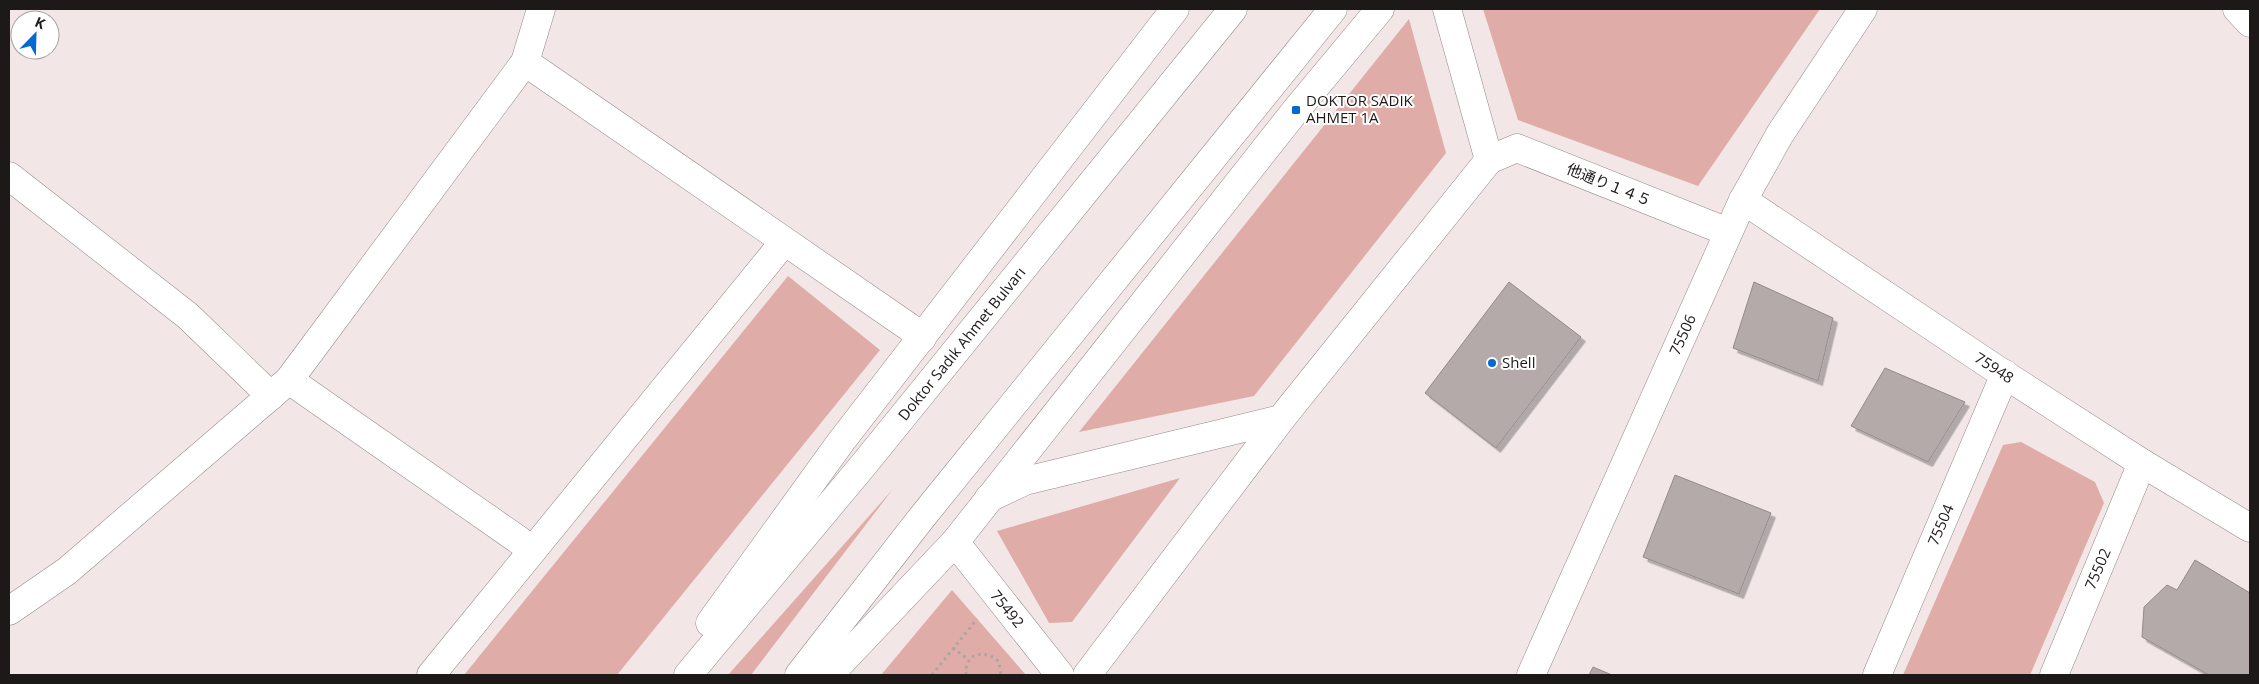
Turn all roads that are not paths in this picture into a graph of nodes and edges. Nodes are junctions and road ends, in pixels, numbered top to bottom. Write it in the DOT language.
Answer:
graph roads {
  1 [pos="541,9"];
  2 [pos="1175,9"];
  3 [pos="1233,9"];
  4 [pos="1333,9"];
  5 [pos="1380,9"];
  6 [pos="1447,9"];
  7 [pos="1862,9"];
  8 [pos="2237,9"];
  9 [pos="2250,23"];
  10 [pos="525,62"];
  11 [pos="1489,160"];
  12 [pos="9,176"];
  13 [pos="1743,200"];
  14 [pos="1728,232"];
  15 [pos="784,242"];
  16 [pos="922,338"];
  17 [pos="2004,374"];
  18 [pos="280,388"];
  19 [pos="1281,419"];
  20 [pos="2142,463"];
  21 [pos="989,498"];
  22 [pos="2250,528"];
  23 [pos="955,542"];
  24 [pos="533,550"];
  25 [pos="9,611"];
  26 [pos="431,675"];
  27 [pos="672,675"];
  28 [pos="688,675"];
  29 [pos="798,675"];
  30 [pos="828,675"];
  31 [pos="1060,675"];
  32 [pos="1086,675"];
  33 [pos="1531,675"];
  34 [pos="1877,675"];
  35 [pos="2054,675"];
  1 -- 10 [label="street"];
  2 -- 16 [label="street"];
  3 -- 28 [label="street, Doktor Sadık Ahmet Bulvarı"];
  4 -- 29 [label="street"];
  5 -- 21 [label="street"];
  6 -- 11 [label="street"];
  7 -- 13 [label="street, 75506"];
  8 -- 9 [label="street"];
  10 -- 15 [label="street"];
  10 -- 18 [label="street"];
  11 -- 14 [label="street, 他通り１４５"];
  11 -- 19 [label="street"];
  12 -- 18 [label="street"];
  13 -- 14 [label="street, 75506"];
  13 -- 17 [label="street, 75948"];
  14 -- 33 [label="street, 75506"];
  15 -- 16 [label="street"];
  15 -- 24 [label="street"];
  16 -- 27 [label="street"];
  17 -- 20 [label="street, 75948"];
  17 -- 34 [label="street, 75504"];
  18 -- 24 [label="street"];
  18 -- 25 [label="street"];
  19 -- 21 [label="street"];
  19 -- 32 [label="street"];
  20 -- 22 [label="street, 75948"];
  20 -- 35 [label="street, 75502"];
  21 -- 23 [label="street"];
  23 -- 30 [label="street"];
  23 -- 31 [label="street, 75492"];
  24 -- 26 [label="street"];
}
